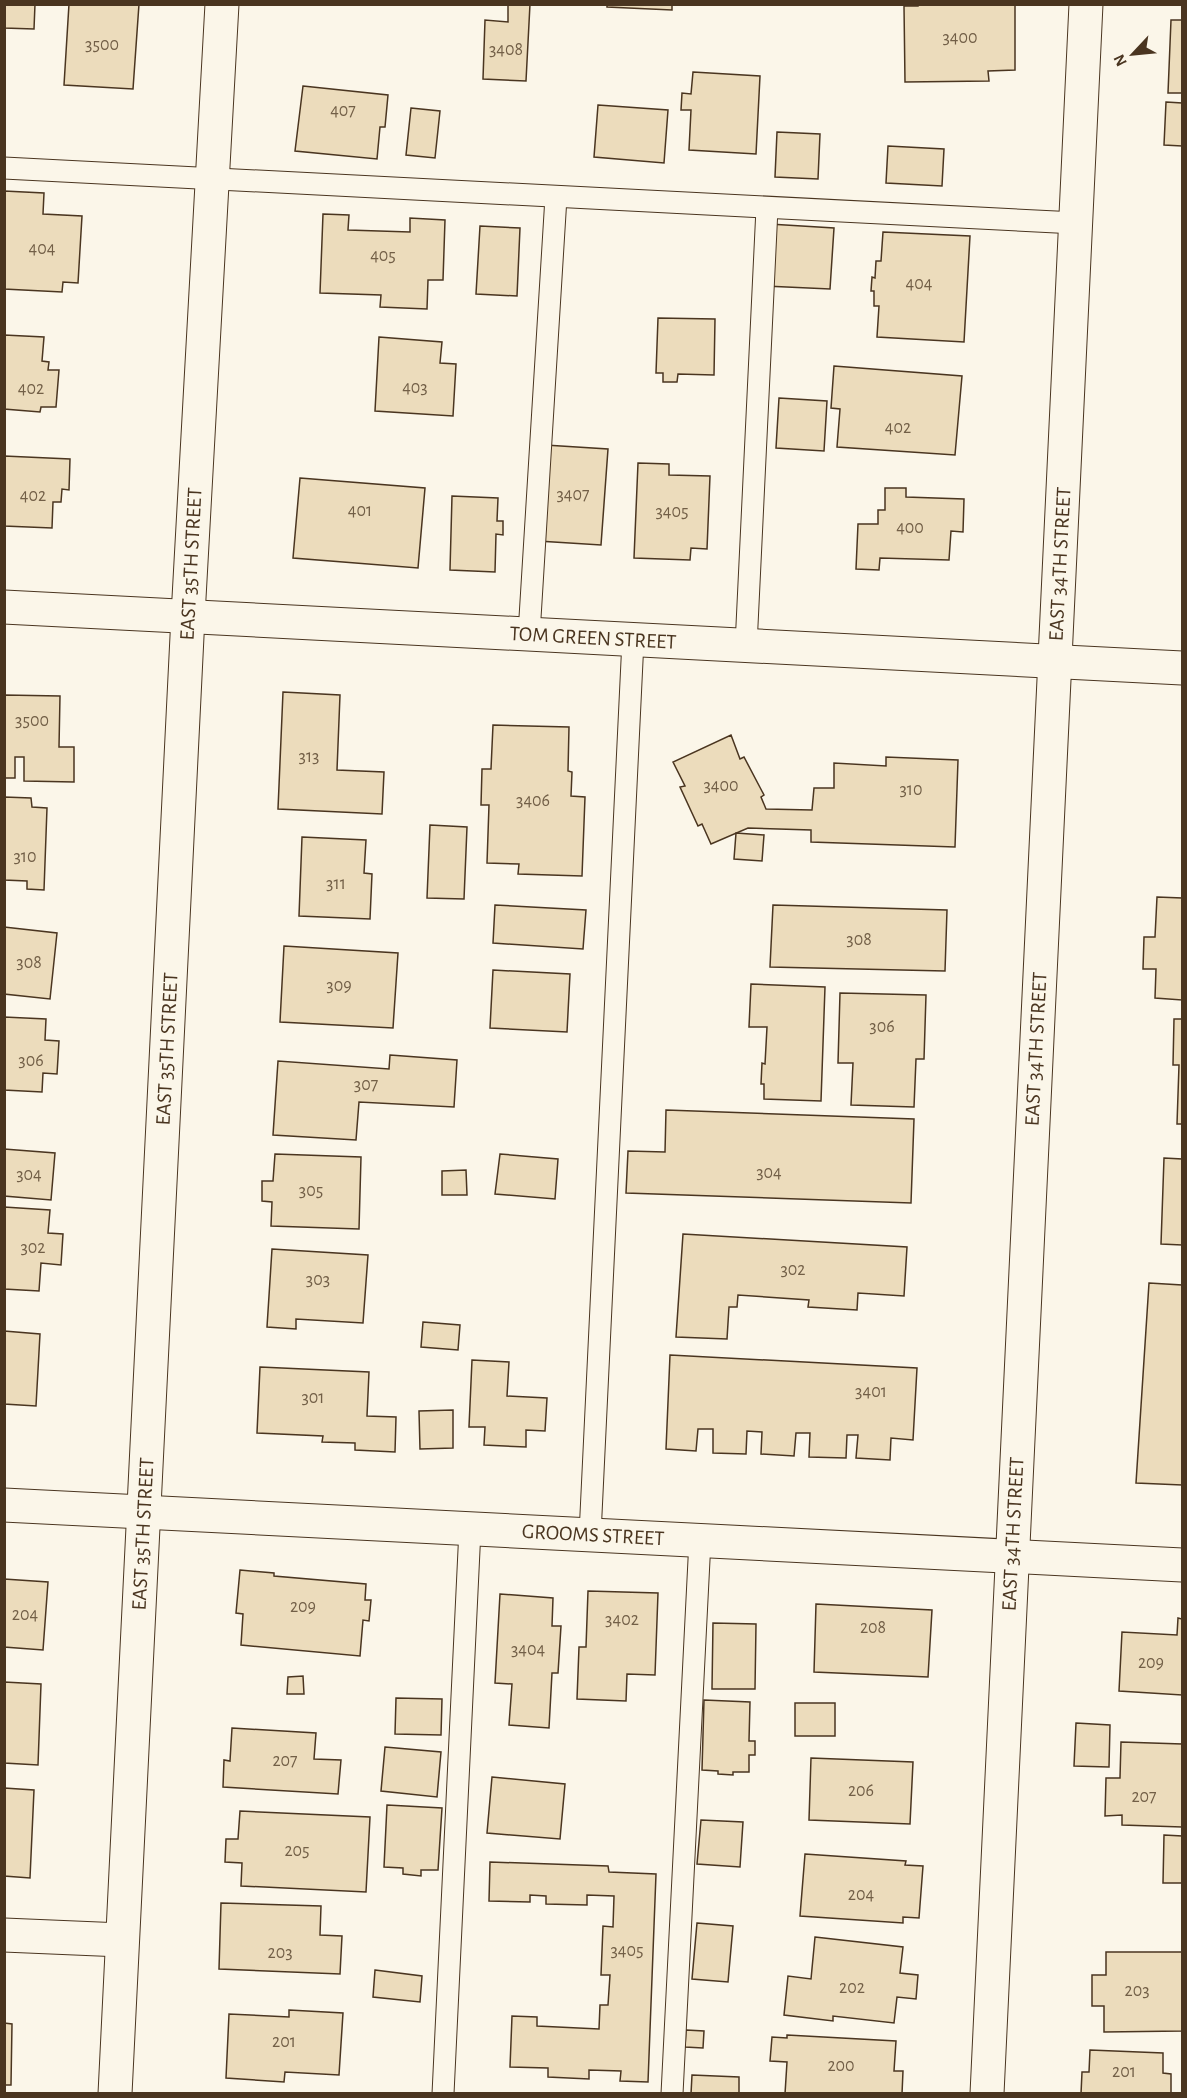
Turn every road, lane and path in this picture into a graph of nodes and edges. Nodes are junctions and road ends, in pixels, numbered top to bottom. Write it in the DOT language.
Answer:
graph roads {
  1 [pos="222,4"];
  2 [pos="1086,4"];
  3 [pos="4,168"];
  4 [pos="213,179"];
  5 [pos="556,197"];
  6 [pos="767,208"];
  7 [pos="1076,223"];
  8 [pos="4,607"];
  9 [pos="188,616"];
  10 [pos="529,634"];
  11 [pos="633,640"];
  12 [pos="746,646"];
  13 [pos="1055,662"];
  14 [pos="1182,668"];
  15 [pos="4,1505"];
  16 [pos="145,1511"];
  17 [pos="470,1529"];
  18 [pos="591,1535"];
  19 [pos="700,1540"];
  20 [pos="1012,1557"];
  21 [pos="1182,1565"];
  22 [pos="4,1935"];
  23 [pos="122,1940"];
  24 [pos="115,2094"];
  25 [pos="443,2094"];
  26 [pos="672,2094"];
  27 [pos="987,2094"];
  1 -- 4 [label="street, EAST 35TH STREET"];
  2 -- 7 [label="street, EAST 34TH STREET"];
  3 -- 4 [label="lane"];
  4 -- 5 [label="lane"];
  4 -- 9 [label="street, EAST 35TH STREET"];
  5 -- 6 [label="lane"];
  5 -- 10 [label="lane"];
  6 -- 7 [label="lane"];
  6 -- 12 [label="lane"];
  7 -- 13 [label="street, EAST 34TH STREET"];
  8 -- 9 [label="street, TOM GREEN STREET"];
  9 -- 10 [label="street, TOM GREEN STREET"];
  9 -- 16 [label="street, EAST 35TH STREET"];
  10 -- 11 [label="street, TOM GREEN STREET"];
  11 -- 12 [label="street, TOM GREEN STREET"];
  11 -- 18 [label="lane"];
  12 -- 13 [label="street, TOM GREEN STREET"];
  13 -- 14 [label="street, TOM GREEN STREET"];
  13 -- 20 [label="street, EAST 34TH STREET"];
  15 -- 16 [label="street, GROOMS STREET"];
  16 -- 17 [label="street, GROOMS STREET"];
  16 -- 23 [label="street, EAST 35TH STREET"];
  17 -- 18 [label="street, GROOMS STREET"];
  17 -- 25 [label="lane"];
  18 -- 19 [label="street, GROOMS STREET"];
  19 -- 20 [label="street, GROOMS STREET"];
  19 -- 26 [label="lane"];
  20 -- 21 [label="street, GROOMS STREET"];
  20 -- 27 [label="street, EAST 34TH STREET"];
  22 -- 23 [label="street"];
  23 -- 24 [label="street, EAST 35TH STREET"];
}
